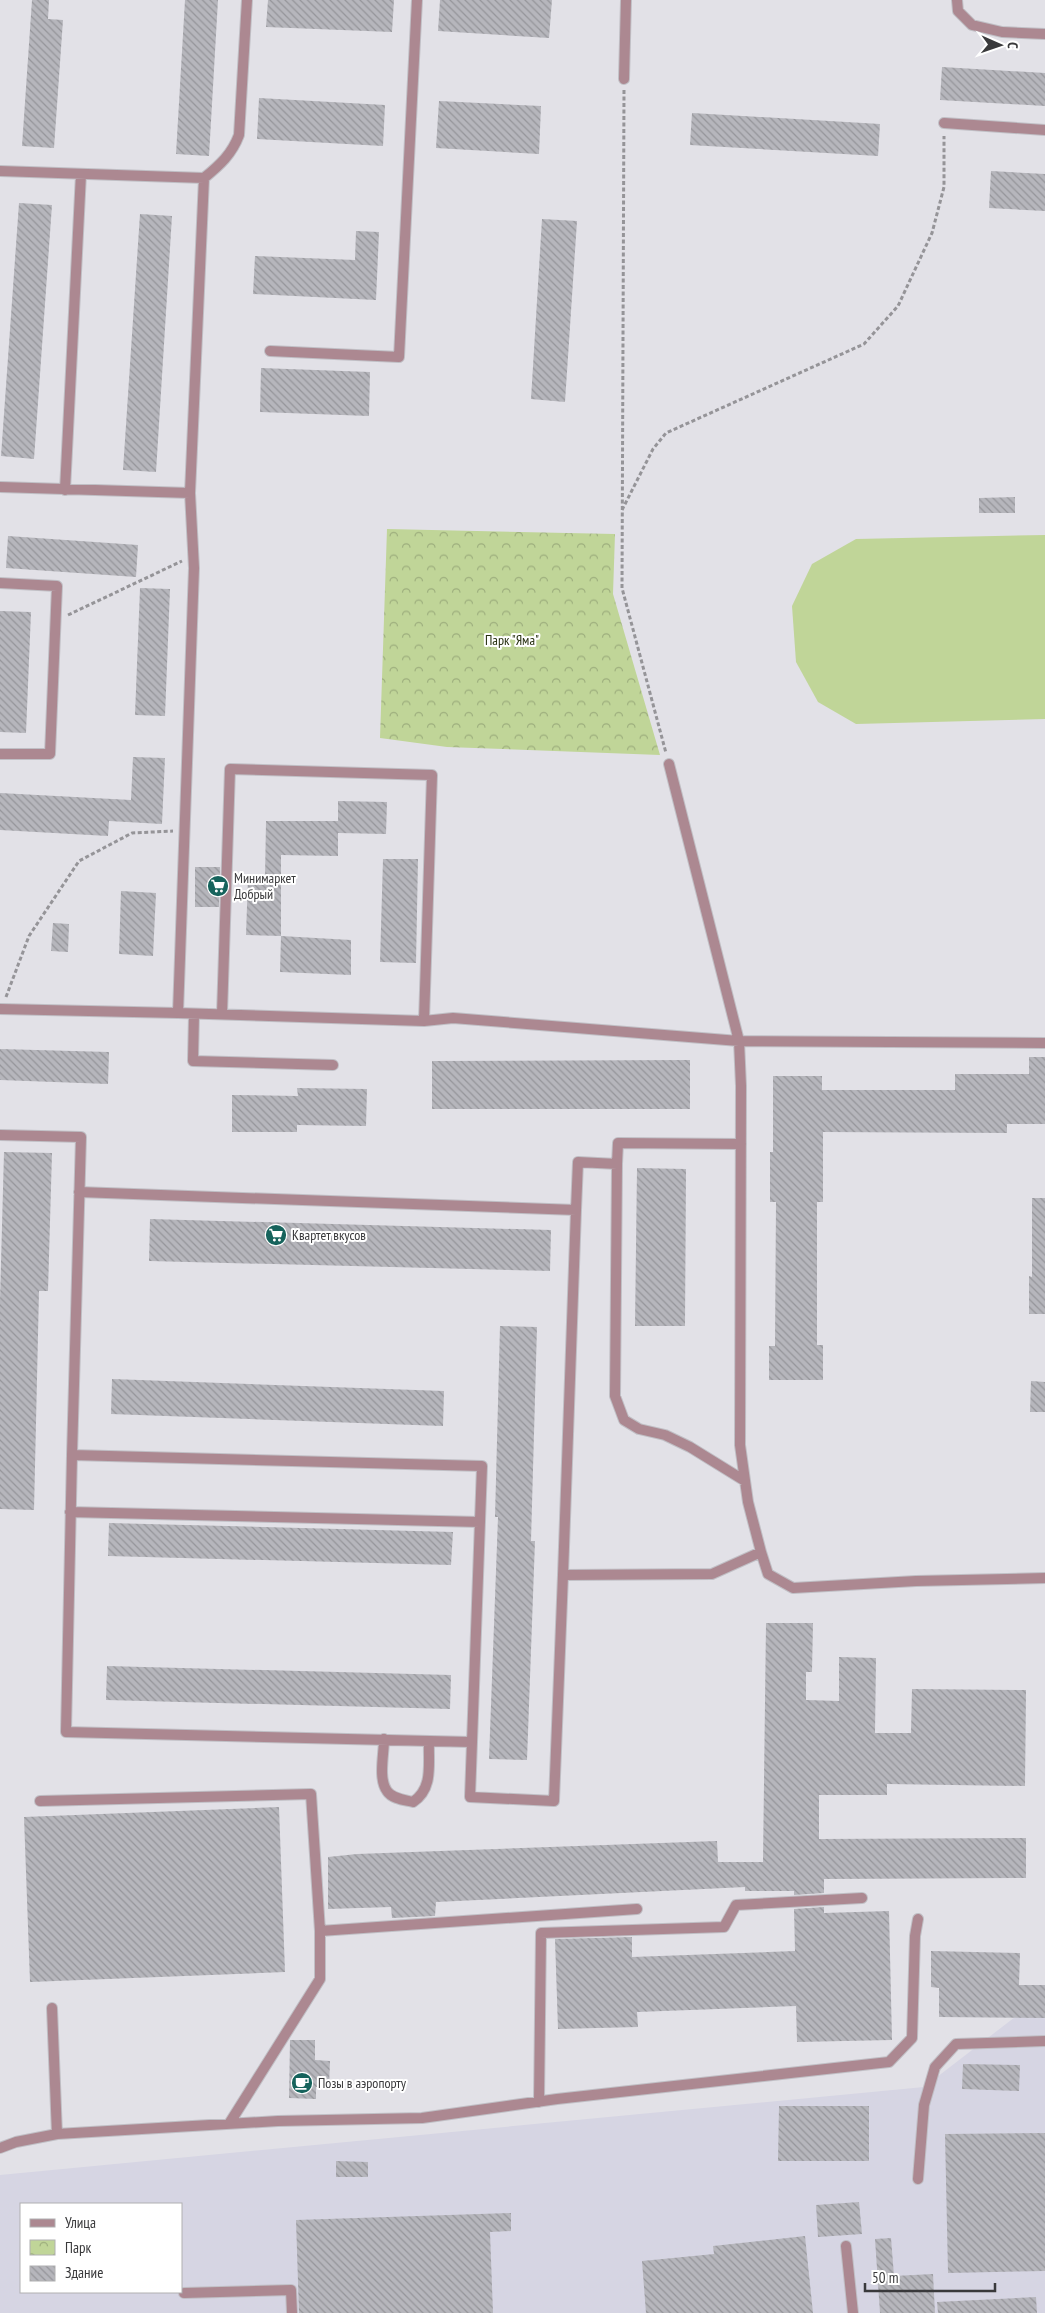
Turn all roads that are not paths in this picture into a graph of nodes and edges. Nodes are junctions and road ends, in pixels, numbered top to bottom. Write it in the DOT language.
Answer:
graph roads {
  1 [pos="247,0"];
  2 [pos="417,0"];
  3 [pos="626,0"];
  4 [pos="957,0"];
  5 [pos="1045,34"];
  6 [pos="624,79"];
  7 [pos="944,123"];
  8 [pos="1045,130"];
  9 [pos="0,171"];
  10 [pos="81,174"];
  11 [pos="204,178"];
  12 [pos="270,351"];
  13 [pos="0,487"];
  14 [pos="65,490"];
  15 [pos="190,493"];
  16 [pos="0,583"];
  17 [pos="0,754"];
  18 [pos="670,764"];
  19 [pos="1,1009"];
  20 [pos="178,1013"];
  21 [pos="194,1014"];
  22 [pos="222,1014"];
  23 [pos="424,1021"];
  24 [pos="739,1041"];
  25 [pos="1045,1043"];
  26 [pos="333,1065"];
  27 [pos="0,1135"];
  28 [pos="741,1144"];
  29 [pos="617,1164"];
  30 [pos="79,1192"];
  31 [pos="576,1210"];
  32 [pos="72,1455"];
  33 [pos="745,1481"];
  34 [pos="70,1512"];
  35 [pos="480,1522"];
  36 [pos="761,1552"];
  37 [pos="563,1575"];
  38 [pos="1045,1578"];
  39 [pos="384,1740"];
  40 [pos="429,1740"];
  41 [pos="471,1742"];
  42 [pos="40,1800"];
  43 [pos="862,1898"];
  44 [pos="637,1909"];
  45 [pos="918,1919"];
  46 [pos="320,1931"];
  47 [pos="52,2008"];
  48 [pos="1045,2042"];
  49 [pos="539,2102"];
  50 [pos="229,2124"];
  51 [pos="57,2134"];
  52 [pos="0,2148"];
  53 [pos="918,2179"];
  54 [pos="846,2246"];
  55 [pos="184,2293"];
  56 [pos="292,2313"];
  57 [pos="853,2313"];
  1 -- 11 [label="street"];
  2 -- 12 [label="street"];
  3 -- 6 [label="street"];
  4 -- 5 [label="street"];
  7 -- 8 [label="street"];
  9 -- 10 [label="street"];
  10 -- 11 [label="street"];
  10 -- 14 [label="street"];
  11 -- 15 [label="street"];
  13 -- 14 [label="street"];
  14 -- 15 [label="street"];
  15 -- 20 [label="street"];
  16 -- 17 [label="street"];
  18 -- 24 [label="street"];
  19 -- 20 [label="street"];
  20 -- 21 [label="street"];
  21 -- 22 [label="street"];
  21 -- 26 [label="street"];
  22 -- 23 [label="street"];
  22 -- 23 [label="street"];
  23 -- 24 [label="street"];
  24 -- 25 [label="street"];
  24 -- 28 [label="street"];
  27 -- 30 [label="street"];
  28 -- 29 [label="street"];
  28 -- 33 [label="street"];
  29 -- 31 [label="street"];
  29 -- 33 [label="street"];
  30 -- 31 [label="street"];
  30 -- 32 [label="street"];
  31 -- 37 [label="street"];
  32 -- 34 [label="street"];
  32 -- 35 [label="street"];
  33 -- 36 [label="street"];
  34 -- 35 [label="street"];
  34 -- 39 [label="street"];
  35 -- 41 [label="street"];
  36 -- 37 [label="street"];
  36 -- 38 [label="street"];
  37 -- 41 [label="street"];
  39 -- 40 [label="street"];
  39 -- 40 [label="street"];
  40 -- 41 [label="street"];
  42 -- 46 [label="street"];
  43 -- 49 [label="street"];
  44 -- 46 [label="street"];
  45 -- 49 [label="street"];
  46 -- 50 [label="street"];
  47 -- 51 [label="street"];
  48 -- 53 [label="street"];
  49 -- 50 [label="street"];
  50 -- 51 [label="street"];
  51 -- 52 [label="street"];
  54 -- 57 [label="street"];
  55 -- 56 [label="street"];
}
